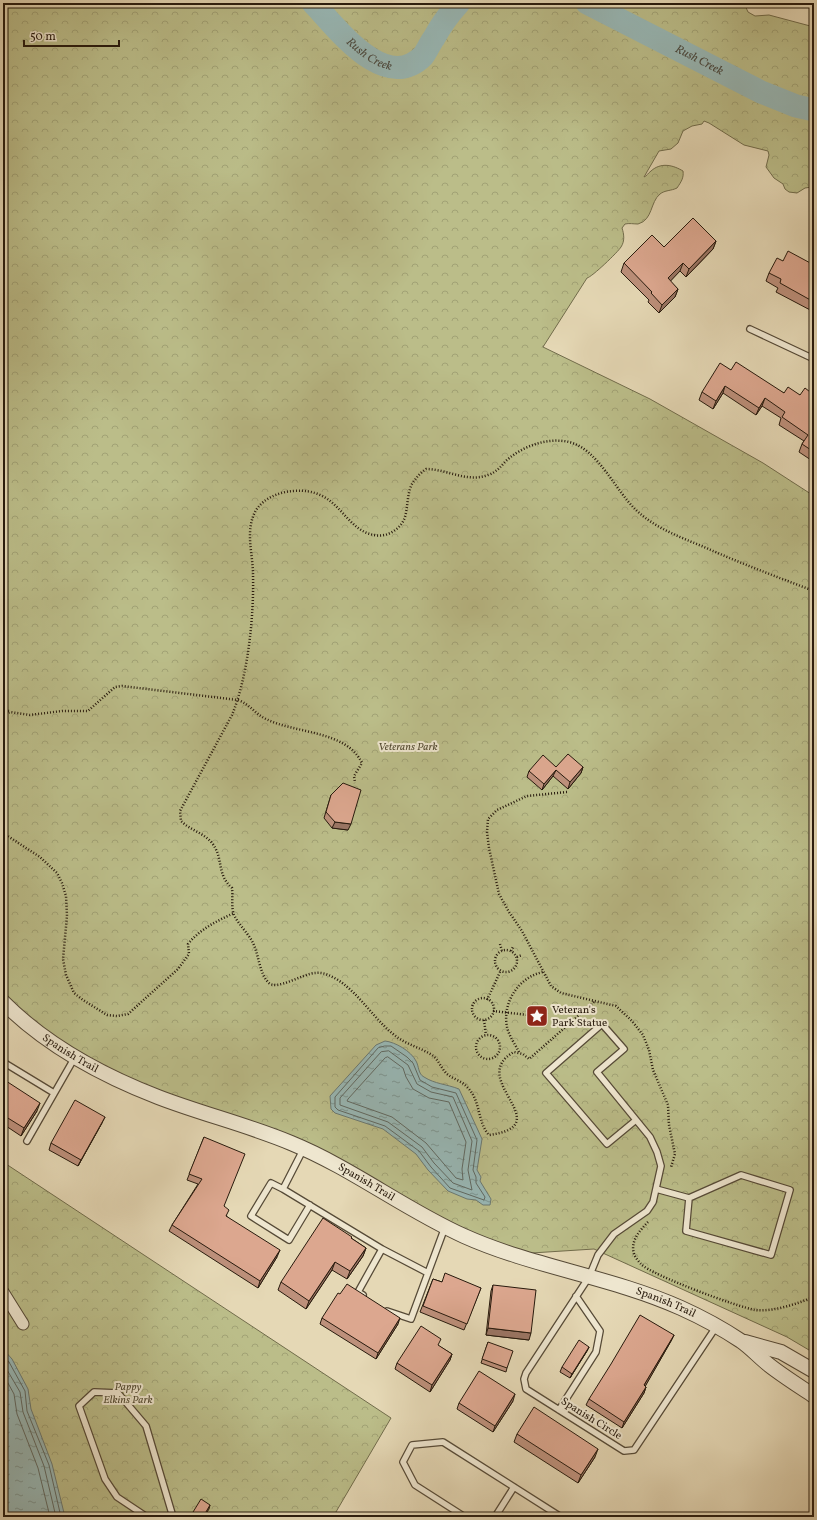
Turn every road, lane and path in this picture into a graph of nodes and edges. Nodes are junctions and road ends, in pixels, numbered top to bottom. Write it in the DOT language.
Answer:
graph roads {
  1 [pos="750,329"];
  2 [pos="814,359"];
  3 [pos="814,591"];
  4 [pos="238,700"];
  5 [pos="3,707"];
  6 [pos="10,712"];
  7 [pos="3,715"];
  8 [pos="355,783"];
  9 [pos="567,792"];
  10 [pos="3,833"];
  11 [pos="234,913"];
  12 [pos="500,944"];
  13 [pos="513,946"];
  14 [pos="502,951"];
  15 [pos="511,952"];
  16 [pos="522,955"];
  17 [pos="516,957"];
  18 [pos="501,970"];
  19 [pos="543,972"];
  20 [pos="487,1000"];
  21 [pos="3,1002"];
  22 [pos="594,1002"];
  23 [pos="493,1011"];
  24 [pos="506,1012"];
  25 [pos="537,1016"];
  26 [pos="484,1020"];
  27 [pos="486,1035"];
  28 [pos="519,1053"];
  29 [pos="75,1056"];
  30 [pos="3,1062"];
  31 [pos="54,1093"];
  32 [pos="636,1120"];
  33 [pos="27,1140"];
  34 [pos="304,1148"];
  35 [pos="670,1170"];
  36 [pos="283,1189"];
  37 [pos="656,1189"];
  38 [pos="689,1198"];
  39 [pos="310,1205"];
  40 [pos="652,1219"];
  41 [pos="445,1226"];
  42 [pos="382,1248"];
  43 [pos="428,1273"];
  44 [pos="589,1276"];
  45 [pos="3,1292"];
  46 [pos="576,1296"];
  47 [pos="814,1297"];
  48 [pos="370,1300"];
  49 [pos="383,1308"];
  50 [pos="23,1324"];
  51 [pos="716,1327"];
  52 [pos="742,1341"];
  53 [pos="814,1371"];
  54 [pos="814,1396"];
  55 [pos="559,1410"];
  56 [pos="514,1488"];
  57 [pos="147,1517"];
  58 [pos="173,1517"];
  59 [pos="465,1517"];
  60 [pos="495,1517"];
  61 [pos="561,1517"];
  1 -- 2 [label="lane"];
  3 -- 4 [label="path"];
  4 -- 6 [label="path"];
  4 -- 8 [label="path"];
  4 -- 11 [label="path"];
  5 -- 6 [label="path"];
  6 -- 7 [label="path"];
  9 -- 19 [label="path"];
  10 -- 11 [label="path"];
  11 -- 28 [label="path"];
  12 -- 14 [label="path"];
  13 -- 15 [label="path"];
  14 -- 15 [label="path"];
  14 -- 18 [label="path"];
  15 -- 17 [label="path"];
  16 -- 17 [label="path"];
  17 -- 18 [label="path"];
  18 -- 20 [label="path"];
  19 -- 22 [label="path"];
  19 -- 24 [label="path"];
  20 -- 23 [label="path"];
  20 -- 26 [label="path"];
  21 -- 29 [label="street, Spanish Trail"];
  22 -- 28 [label="path"];
  22 -- 35 [label="path"];
  23 -- 24 [label="path"];
  23 -- 26 [label="path"];
  24 -- 25 [label="path"];
  24 -- 28 [label="path"];
  26 -- 27 [label="path"];
  27 -- 27 [label="path"];
  29 -- 31 [label="lane"];
  29 -- 34 [label="street, Spanish Trail"];
  30 -- 31 [label="lane"];
  31 -- 33 [label="lane"];
  32 -- 32 [label="lane, Spanish Circle"];
  32 -- 37 [label="lane, Spanish Circle"];
  34 -- 36 [label="lane"];
  34 -- 41 [label="street, Spanish Trail"];
  36 -- 39 [label="lane"];
  36 -- 39 [label="lane"];
  37 -- 38 [label="lane"];
  37 -- 44 [label="lane, Spanish Circle"];
  38 -- 38 [label="lane"];
  39 -- 42 [label="lane"];
  40 -- 47 [label="path"];
  41 -- 43 [label="lane"];
  41 -- 44 [label="street, Spanish Trail"];
  42 -- 43 [label="lane"];
  42 -- 48 [label="lane"];
  43 -- 49 [label="lane"];
  44 -- 46 [label="lane, Spanish Circle"];
  44 -- 51 [label="street, Spanish Trail"];
  45 -- 50 [label="street"];
  46 -- 55 [label="lane"];
  46 -- 55 [label="lane, Spanish Circle"];
  51 -- 52 [label="street, Spanish Trail"];
  51 -- 55 [label="lane, Spanish Circle"];
  52 -- 53 [label="street, Spanish Trail"];
  52 -- 54 [label="street, Spanish Trail"];
  56 -- 59 [label="lane"];
  56 -- 60 [label="lane"];
  56 -- 61 [label="lane"];
  57 -- 58 [label="lane"];
}
